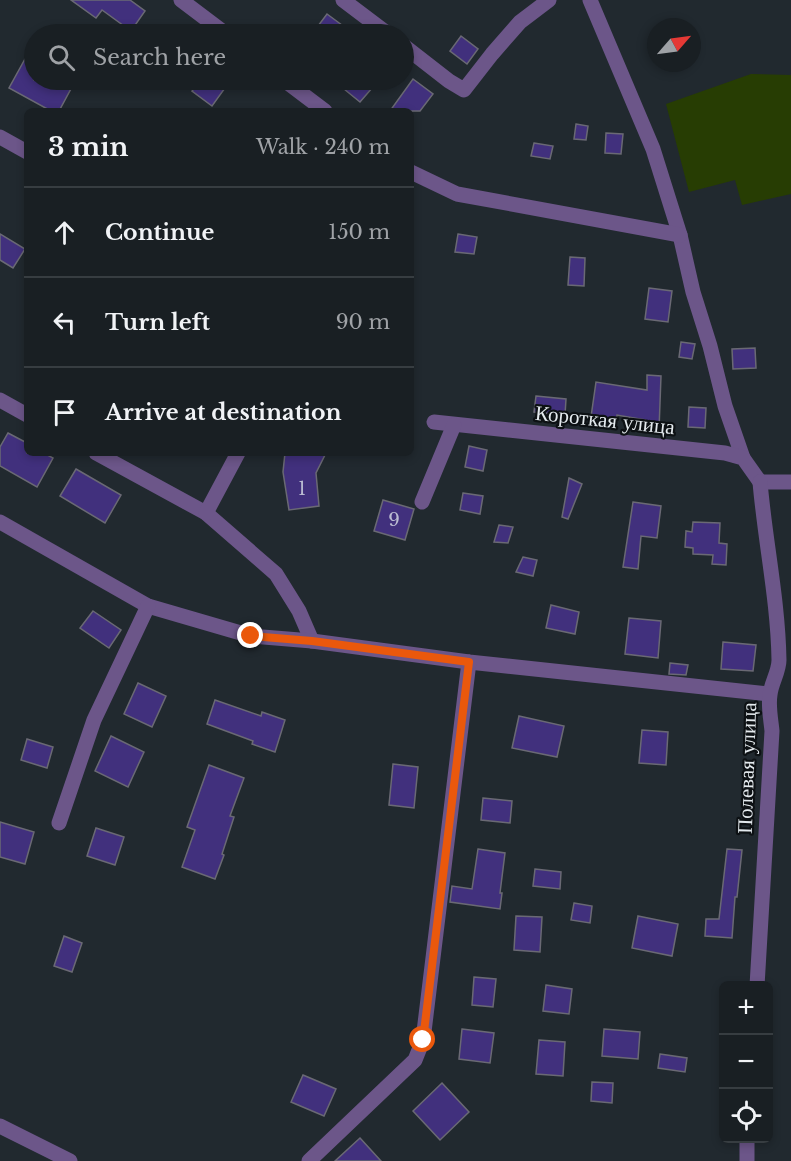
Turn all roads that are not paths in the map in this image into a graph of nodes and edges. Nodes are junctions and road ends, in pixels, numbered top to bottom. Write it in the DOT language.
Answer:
graph roads {
  1 [pos="181,0"];
  2 [pos="343,0"];
  3 [pos="549,0"];
  4 [pos="590,0"];
  5 [pos="213,24"];
  6 [pos="375,24"];
  7 [pos="414,54"];
  8 [pos="297,90"];
  9 [pos="321,108"];
  10 [pos="0,137"];
  11 [pos="24,150"];
  12 [pos="414,173"];
  13 [pos="680,235"];
  14 [pos="0,400"];
  15 [pos="24,413"];
  16 [pos="434,422"];
  17 [pos="454,425"];
  18 [pos="102,456"];
  19 [pos="236,456"];
  20 [pos="742,458"];
  21 [pos="760,482"];
  22 [pos="791,482"];
  23 [pos="422,502"];
  24 [pos="206,513"];
  25 [pos="0,522"];
  26 [pos="148,606"];
  27 [pos="312,641"];
  28 [pos="469,662"];
  29 [pos="770,694"];
  30 [pos="59,823"];
  31 [pos="757,981"];
  32 [pos="0,1126"];
  33 [pos="747,1143"];
  34 [pos="70,1161"];
  35 [pos="309,1161"];
  36 [pos="747,1161"];
  1 -- 5 [label="street"];
  2 -- 6 [label="street"];
  3 -- 7 [label="street"];
  4 -- 13 [label="street"];
  8 -- 9 [label="street"];
  10 -- 11 [label="street"];
  12 -- 13 [label="street"];
  13 -- 20 [label="street"];
  14 -- 15 [label="street"];
  16 -- 17 [label="street, Короткая улица"];
  17 -- 20 [label="street, Короткая улица"];
  17 -- 23 [label="street"];
  18 -- 24 [label="street"];
  19 -- 24 [label="street"];
  20 -- 21 [label="street"];
  21 -- 22 [label="street"];
  21 -- 29 [label="street, Полевая улица"];
  24 -- 27 [label="street"];
  25 -- 26 [label="street"];
  26 -- 27 [label="street"];
  26 -- 30 [label="street"];
  27 -- 28 [label="street"];
  28 -- 29 [label="street"];
  28 -- 35 [label="street"];
  29 -- 31 [label="street, Полевая улица"];
  32 -- 34 [label="street"];
  33 -- 36 [label="street"];
}
